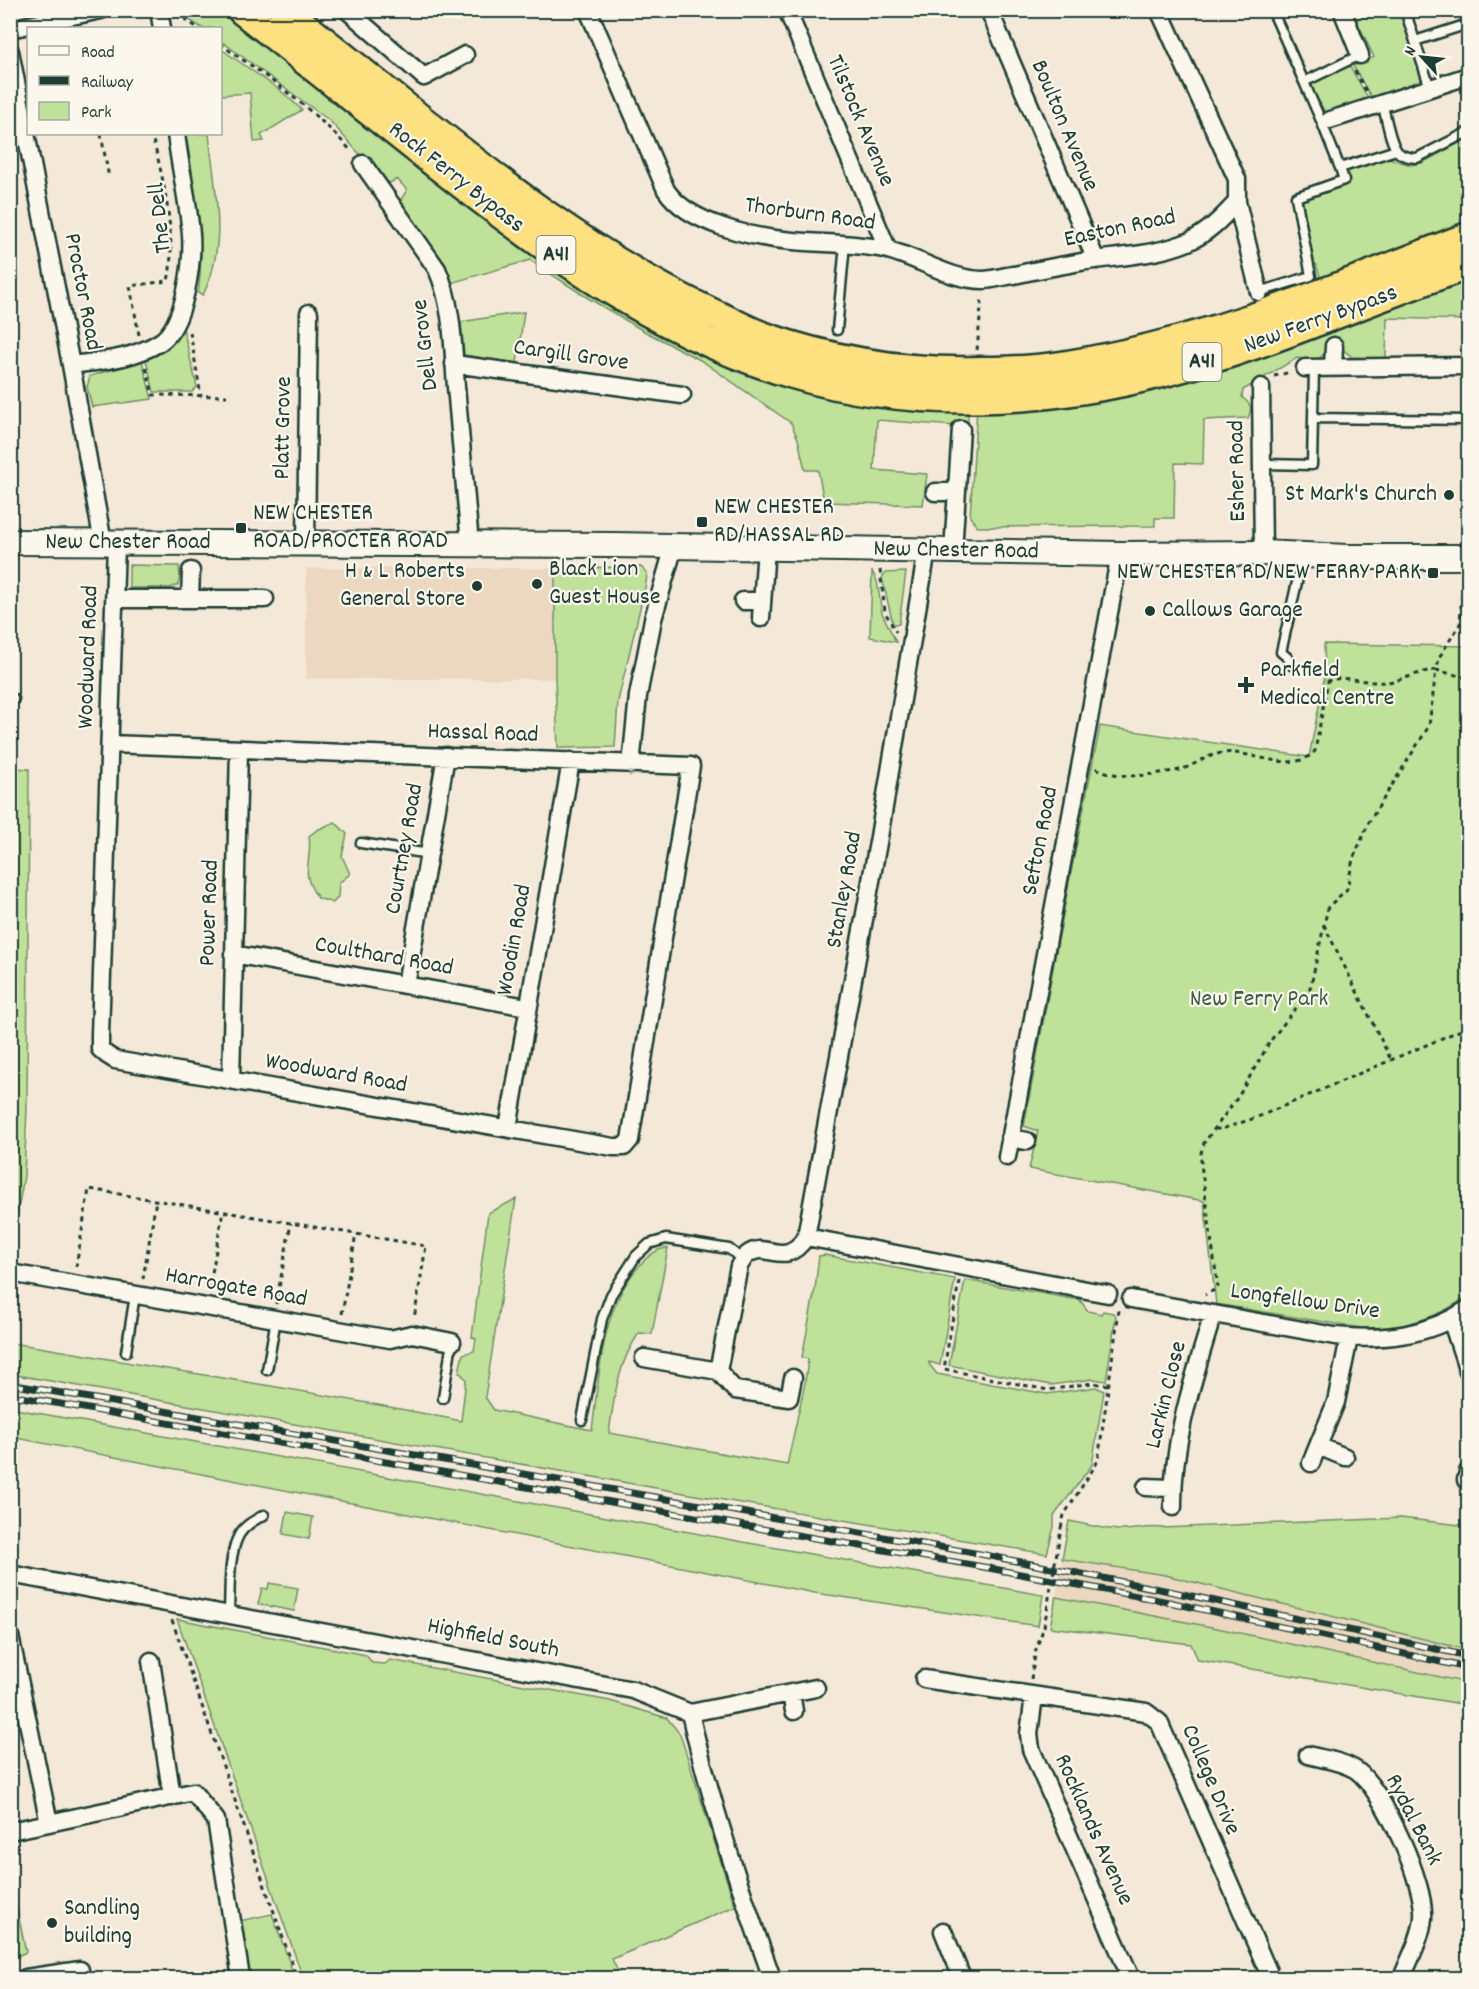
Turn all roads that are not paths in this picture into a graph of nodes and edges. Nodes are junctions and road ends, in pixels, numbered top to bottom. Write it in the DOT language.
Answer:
graph roads {
  1 [pos="101,10"];
  2 [pos="159,10"];
  3 [pos="242,10"];
  4 [pos="284,10"];
  5 [pos="347,10"];
  6 [pos="588,10"];
  7 [pos="788,10"];
  8 [pos="989,10"];
  9 [pos="1159,10"];
  10 [pos="1272,10"];
  11 [pos="1342,10"];
  12 [pos="1405,10"];
  13 [pos="1468,24"];
  14 [pos="162,27"];
  15 [pos="10,29"];
  16 [pos="1415,41"];
  17 [pos="10,51"];
  18 [pos="465,55"];
  19 [pos="1354,58"];
  20 [pos="1468,76"];
  21 [pos="1304,82"];
  22 [pos="1430,88"];
  23 [pos="1377,105"];
  24 [pos="1326,122"];
  25 [pos="1468,132"];
  26 [pos="176,135"];
  27 [pos="1396,150"];
  28 [pos="363,164"];
  29 [pos="1340,168"];
  30 [pos="1237,202"];
  31 [pos="1468,237"];
  32 [pos="845,243"];
  33 [pos="888,250"];
  34 [pos="1096,260"];
  35 [pos="1468,265"];
  36 [pos="978,279"];
  37 [pos="1259,292"];
  38 [pos="309,313"];
  39 [pos="837,330"];
  40 [pos="1334,346"];
  41 [pos="454,364"];
  42 [pos="71,365"];
  43 [pos="1468,366"];
  44 [pos="1310,368"];
  45 [pos="1333,368"];
  46 [pos="928,370"];
  47 [pos="1261,387"];
  48 [pos="682,395"];
  49 [pos="922,398"];
  50 [pos="1313,418"];
  51 [pos="1468,420"];
  52 [pos="961,429"];
  53 [pos="1262,464"];
  54 [pos="935,492"];
  55 [pos="957,492"];
  56 [pos="10,542"];
  57 [pos="110,543"];
  58 [pos="306,544"];
  59 [pos="470,544"];
  60 [pos="674,546"];
  61 [pos="766,548"];
  62 [pos="927,550"];
  63 [pos="953,551"];
  64 [pos="1263,553"];
  65 [pos="1120,554"];
  66 [pos="1303,556"];
  67 [pos="1466,557"];
  68 [pos="191,571"];
  69 [pos="115,599"];
  70 [pos="190,599"];
  71 [pos="265,599"];
  72 [pos="743,602"];
  73 [pos="1291,665"];
  74 [pos="110,744"];
  75 [pos="239,748"];
  76 [pos="446,756"];
  77 [pos="571,762"];
  78 [pos="630,765"];
  79 [pos="361,843"];
  80 [pos="429,854"];
  81 [pos="233,954"];
  82 [pos="406,985"];
  83 [pos="527,1007"];
  84 [pos="231,1080"];
  85 [pos="508,1128"];
  86 [pos="1010,1138"];
  87 [pos="1027,1141"];
  88 [pos="1007,1157"];
  89 [pos="806,1238"];
  90 [pos="743,1260"];
  91 [pos="10,1273"];
  92 [pos="1108,1294"];
  93 [pos="138,1295"];
  94 [pos="1125,1303"];
  95 [pos="1468,1309"];
  96 [pos="1205,1312"];
  97 [pos="275,1319"];
  98 [pos="1451,1319"];
  99 [pos="1349,1338"];
  100 [pos="452,1342"];
  101 [pos="126,1352"];
  102 [pos="644,1358"];
  103 [pos="267,1371"];
  104 [pos="718,1371"];
  105 [pos="1468,1371"];
  106 [pos="793,1378"];
  107 [pos="443,1398"];
  108 [pos="582,1420"];
  109 [pos="1318,1446"];
  110 [pos="1345,1457"];
  111 [pos="1311,1463"];
  112 [pos="1146,1487"];
  113 [pos="1172,1488"];
  114 [pos="1173,1507"];
  115 [pos="264,1515"];
  116 [pos="10,1574"];
  117 [pos="229,1614"];
  118 [pos="10,1636"];
  119 [pos="151,1661"];
  120 [pos="924,1680"];
  121 [pos="816,1688"];
  122 [pos="791,1693"];
  123 [pos="1031,1696"];
  124 [pos="794,1711"];
  125 [pos="690,1713"];
  126 [pos="1308,1755"];
  127 [pos="171,1797"];
  128 [pos="50,1823"];
  129 [pos="10,1830"];
  130 [pos="943,1930"];
  131 [pos="26,1978"];
  132 [pos="81,1978"];
  133 [pos="241,1978"];
  134 [pos="772,1978"];
  135 [pos="962,1978"];
  136 [pos="1131,1978"];
  137 [pos="1271,1978"];
  138 [pos="1402,1978"];
  1 -- 15 [label="street"];
  2 -- 14 [label="street"];
  3 -- 49 [label="highway, Rock Ferry Bypass / A41"];
  4 -- 46 [label="highway, Rock Ferry Bypass / A41"];
  5 -- 18 [label="street"];
  6 -- 32 [label="street, Thorburn Road"];
  7 -- 33 [label="street, Tilstock Avenue"];
  8 -- 34 [label="street, Boulton Avenue"];
  9 -- 30 [label="street"];
  10 -- 21 [label="lane"];
  11 -- 19 [label="street"];
  12 -- 16 [label="lane"];
  13 -- 16 [label="lane"];
  16 -- 22 [label="lane"];
  17 -- 42 [label="street, Proctor Road"];
  19 -- 21 [label="lane"];
  20 -- 22 [label="street"];
  21 -- 24 [label="lane"];
  22 -- 23 [label="street"];
  23 -- 24 [label="street"];
  23 -- 27 [label="lane"];
  24 -- 29 [label="lane"];
  25 -- 27 [label="lane"];
  26 -- 42 [label="street, The Dell"];
  27 -- 29 [label="lane"];
  28 -- 41 [label="street, Dell Grove"];
  29 -- 37 [label="lane"];
  30 -- 34 [label="street, Easton Road"];
  30 -- 37 [label="street"];
  31 -- 46 [label="highway, New Ferry Bypass / A41"];
  32 -- 33 [label="street, Thorburn Road"];
  32 -- 39 [label="lane"];
  33 -- 36 [label="street, Thorburn Road"];
  34 -- 36 [label="street, Easton Road"];
  35 -- 49 [label="highway, New Ferry Bypass / A41"];
  38 -- 58 [label="street, Platt Grove"];
  40 -- 45 [label="street"];
  41 -- 48 [label="street, Cargill Grove"];
  41 -- 59 [label="street, Dell Grove"];
  42 -- 57 [label="street, Proctor Road"];
  43 -- 45 [label="street"];
  44 -- 45 [label="street"];
  44 -- 50 [label="lane"];
  47 -- 53 [label="street, Esher Road"];
  50 -- 51 [label="lane"];
  50 -- 53 [label="lane"];
  52 -- 55 [label="street"];
  53 -- 64 [label="street, Esher Road"];
  54 -- 55 [label="street"];
  55 -- 63 [label="street"];
  56 -- 57 [label="main road, New Chester Road"];
  57 -- 58 [label="main road, New Chester Road"];
  57 -- 69 [label="street, Woodward Road"];
  58 -- 59 [label="main road, New Chester Road"];
  59 -- 60 [label="main road, New Chester Road"];
  60 -- 61 [label="main road, New Chester Road"];
  60 -- 78 [label="street"];
  61 -- 62 [label="main road, New Chester Road"];
  61 -- 72 [label="street"];
  62 -- 63 [label="main road, New Chester Road"];
  62 -- 89 [label="street, Stanley Road"];
  63 -- 65 [label="main road, New Chester Road"];
  64 -- 65 [label="main road, New Chester Road"];
  64 -- 66 [label="main road, New Chester Road"];
  65 -- 86 [label="street, Sefton Road"];
  66 -- 67 [label="main road, New Chester Road"];
  66 -- 73 [label="lane"];
  68 -- 70 [label="street, New Chester Road"];
  69 -- 70 [label="street"];
  69 -- 74 [label="street, Woodward Road"];
  70 -- 71 [label="street"];
  74 -- 75 [label="street, Hassal Road"];
  74 -- 84 [label="street, Woodward Road"];
  75 -- 76 [label="street, Hassal Road"];
  75 -- 81 [label="street, Power Road"];
  76 -- 77 [label="street, Hassal Road"];
  76 -- 80 [label="street, Courtney Road"];
  77 -- 78 [label="street, Hassal Road"];
  77 -- 83 [label="street, Woodin Road"];
  78 -- 85 [label="street, Woodward Road"];
  79 -- 80 [label="lane"];
  80 -- 82 [label="street, Courtney Road"];
  81 -- 82 [label="street, Coulthard Road"];
  81 -- 84 [label="street, Power Road"];
  82 -- 83 [label="street, Coulthard Road"];
  83 -- 85 [label="street, Woodin Road"];
  84 -- 85 [label="street, Woodward Road"];
  86 -- 87 [label="street"];
  86 -- 88 [label="street, Sefton Road"];
  89 -- 90 [label="street"];
  89 -- 92 [label="street"];
  90 -- 104 [label="street"];
  90 -- 108 [label="lane"];
  91 -- 93 [label="street, Harrogate Road"];
  93 -- 97 [label="street, Harrogate Road"];
  93 -- 101 [label="lane"];
  94 -- 96 [label="street, Longfellow Drive"];
  95 -- 98 [label="street, Longfellow Drive"];
  96 -- 99 [label="street, Longfellow Drive"];
  96 -- 113 [label="street, Larkin Close"];
  97 -- 100 [label="street, Harrogate Road"];
  97 -- 103 [label="lane"];
  98 -- 99 [label="street, Longfellow Drive"];
  98 -- 105 [label="street"];
  99 -- 109 [label="street"];
  100 -- 107 [label="lane"];
  102 -- 104 [label="street"];
  104 -- 106 [label="street"];
  109 -- 110 [label="street"];
  109 -- 111 [label="street"];
  112 -- 113 [label="street, Larkin Close"];
  113 -- 114 [label="street, Larkin Close"];
  115 -- 117 [label="lane"];
  116 -- 117 [label="street, Highfield South"];
  117 -- 125 [label="street, Highfield South"];
  118 -- 128 [label="street"];
  119 -- 127 [label="street"];
  120 -- 123 [label="street, College Drive"];
  121 -- 122 [label="street"];
  122 -- 124 [label="street"];
  122 -- 125 [label="street"];
  123 -- 136 [label="street, Rocklands Avenue"];
  123 -- 137 [label="street, College Drive"];
  125 -- 134 [label="street"];
  126 -- 138 [label="street, Rydal Bank"];
  127 -- 128 [label="street"];
  127 -- 133 [label="street"];
  128 -- 129 [label="street"];
  130 -- 135 [label="street"];
  131 -- 132 [label="street"];
}
